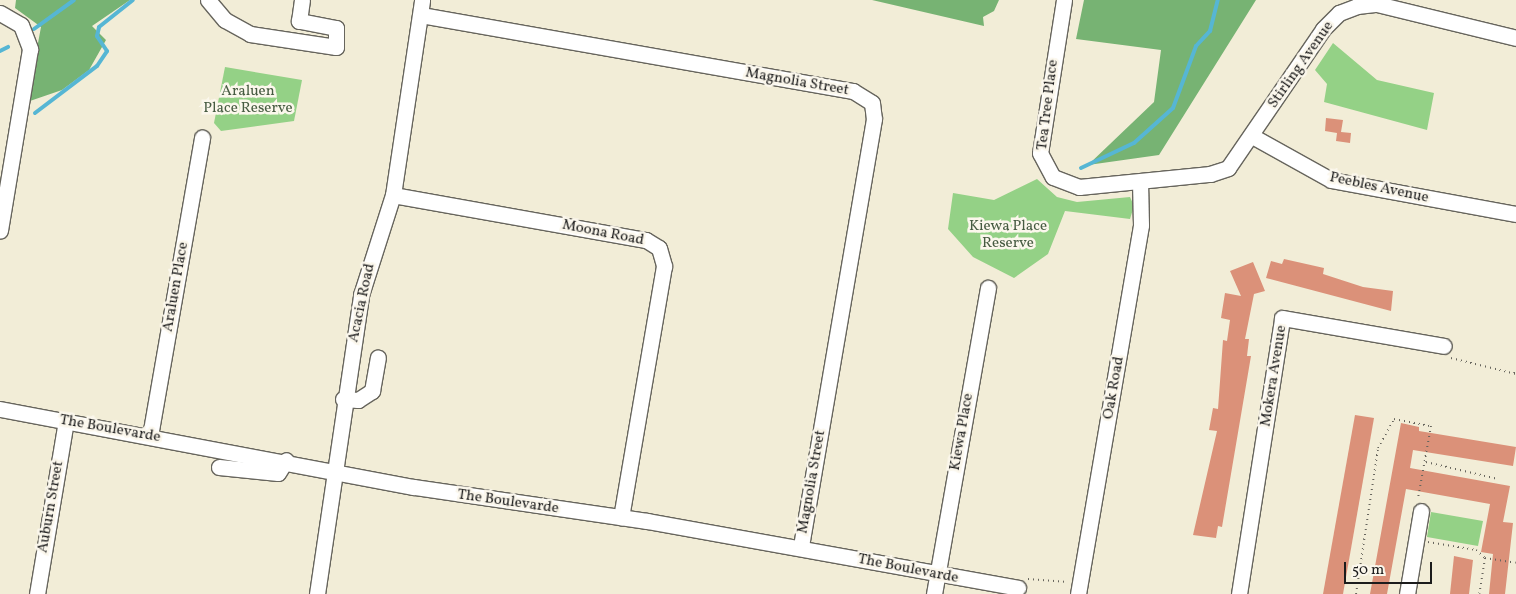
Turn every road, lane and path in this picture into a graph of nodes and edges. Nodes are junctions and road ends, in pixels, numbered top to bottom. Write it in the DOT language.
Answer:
graph roads {
  1 [pos="208,0"];
  2 [pos="302,0"];
  3 [pos="1064,0"];
  4 [pos="422,8"];
  5 [pos="0,12"];
  6 [pos="298,21"];
  7 [pos="1516,38"];
  8 [pos="296,40"];
  9 [pos="1252,136"];
  10 [pos="202,138"];
  11 [pos="1140,182"];
  12 [pos="394,195"];
  13 [pos="1516,214"];
  14 [pos="0,231"];
  15 [pos="988,288"];
  16 [pos="1444,346"];
  17 [pos="378,358"];
  18 [pos="1516,368"];
  19 [pos="1515,374"];
  20 [pos="343,399"];
  21 [pos="0,409"];
  22 [pos="66,421"];
  23 [pos="150,436"];
  24 [pos="286,460"];
  25 [pos="1425,462"];
  26 [pos="219,468"];
  27 [pos="333,470"];
  28 [pos="1498,478"];
  29 [pos="1420,504"];
  30 [pos="621,517"];
  31 [pos="1416,540"];
  32 [pos="800,548"];
  33 [pos="1485,558"];
  34 [pos="1516,563"];
  35 [pos="937,575"];
  36 [pos="1079,587"];
  37 [pos="1018,588"];
  38 [pos="37,594"];
  39 [pos="317,594"];
  40 [pos="934,594"];
  41 [pos="1239,594"];
  42 [pos="1356,594"];
  43 [pos="1407,594"];
  44 [pos="1479,594"];
  1 -- 8 [label="street"];
  2 -- 6 [label="street"];
  3 -- 11 [label="street, Tea Tree Place"];
  4 -- 12 [label="street, Acacia Road"];
  4 -- 32 [label="street, Magnolia Street"];
  5 -- 14 [label="street"];
  6 -- 8 [label="street"];
  6 -- 8 [label="street"];
  7 -- 9 [label="street, Stirling Avenue"];
  9 -- 11 [label="street, Stirling Avenue"];
  9 -- 13 [label="street, Peebles Avenue"];
  10 -- 23 [label="street, Araluen Place"];
  11 -- 36 [label="street, Oak Road"];
  12 -- 20 [label="street, Acacia Road"];
  12 -- 30 [label="street, Moona Road"];
  15 -- 35 [label="street, Kiewa Place"];
  16 -- 19 [label="path"];
  16 -- 41 [label="street, Mokera Avenue"];
  17 -- 20 [label="street"];
  18 -- 19 [label="path"];
  20 -- 27 [label="street, Acacia Road"];
  21 -- 22 [label="street, The Boulevarde"];
  22 -- 23 [label="street, The Boulevarde"];
  22 -- 38 [label="street, Auburn Street"];
  23 -- 24 [label="street, The Boulevarde"];
  24 -- 26 [label="street"];
  24 -- 27 [label="street, The Boulevarde"];
  25 -- 28 [label="path"];
  25 -- 29 [label="path"];
  25 -- 42 [label="path"];
  27 -- 30 [label="street, The Boulevarde"];
  27 -- 39 [label="street, Acacia Road"];
  29 -- 31 [label="street"];
  30 -- 32 [label="street, The Boulevarde"];
  31 -- 33 [label="path"];
  31 -- 43 [label="street"];
  32 -- 35 [label="street, The Boulevarde"];
  33 -- 34 [label="path"];
  33 -- 44 [label="path"];
  35 -- 37 [label="street, The Boulevarde"];
  35 -- 40 [label="street, Kiewa Place"];
  36 -- 37 [label="path"];
}
